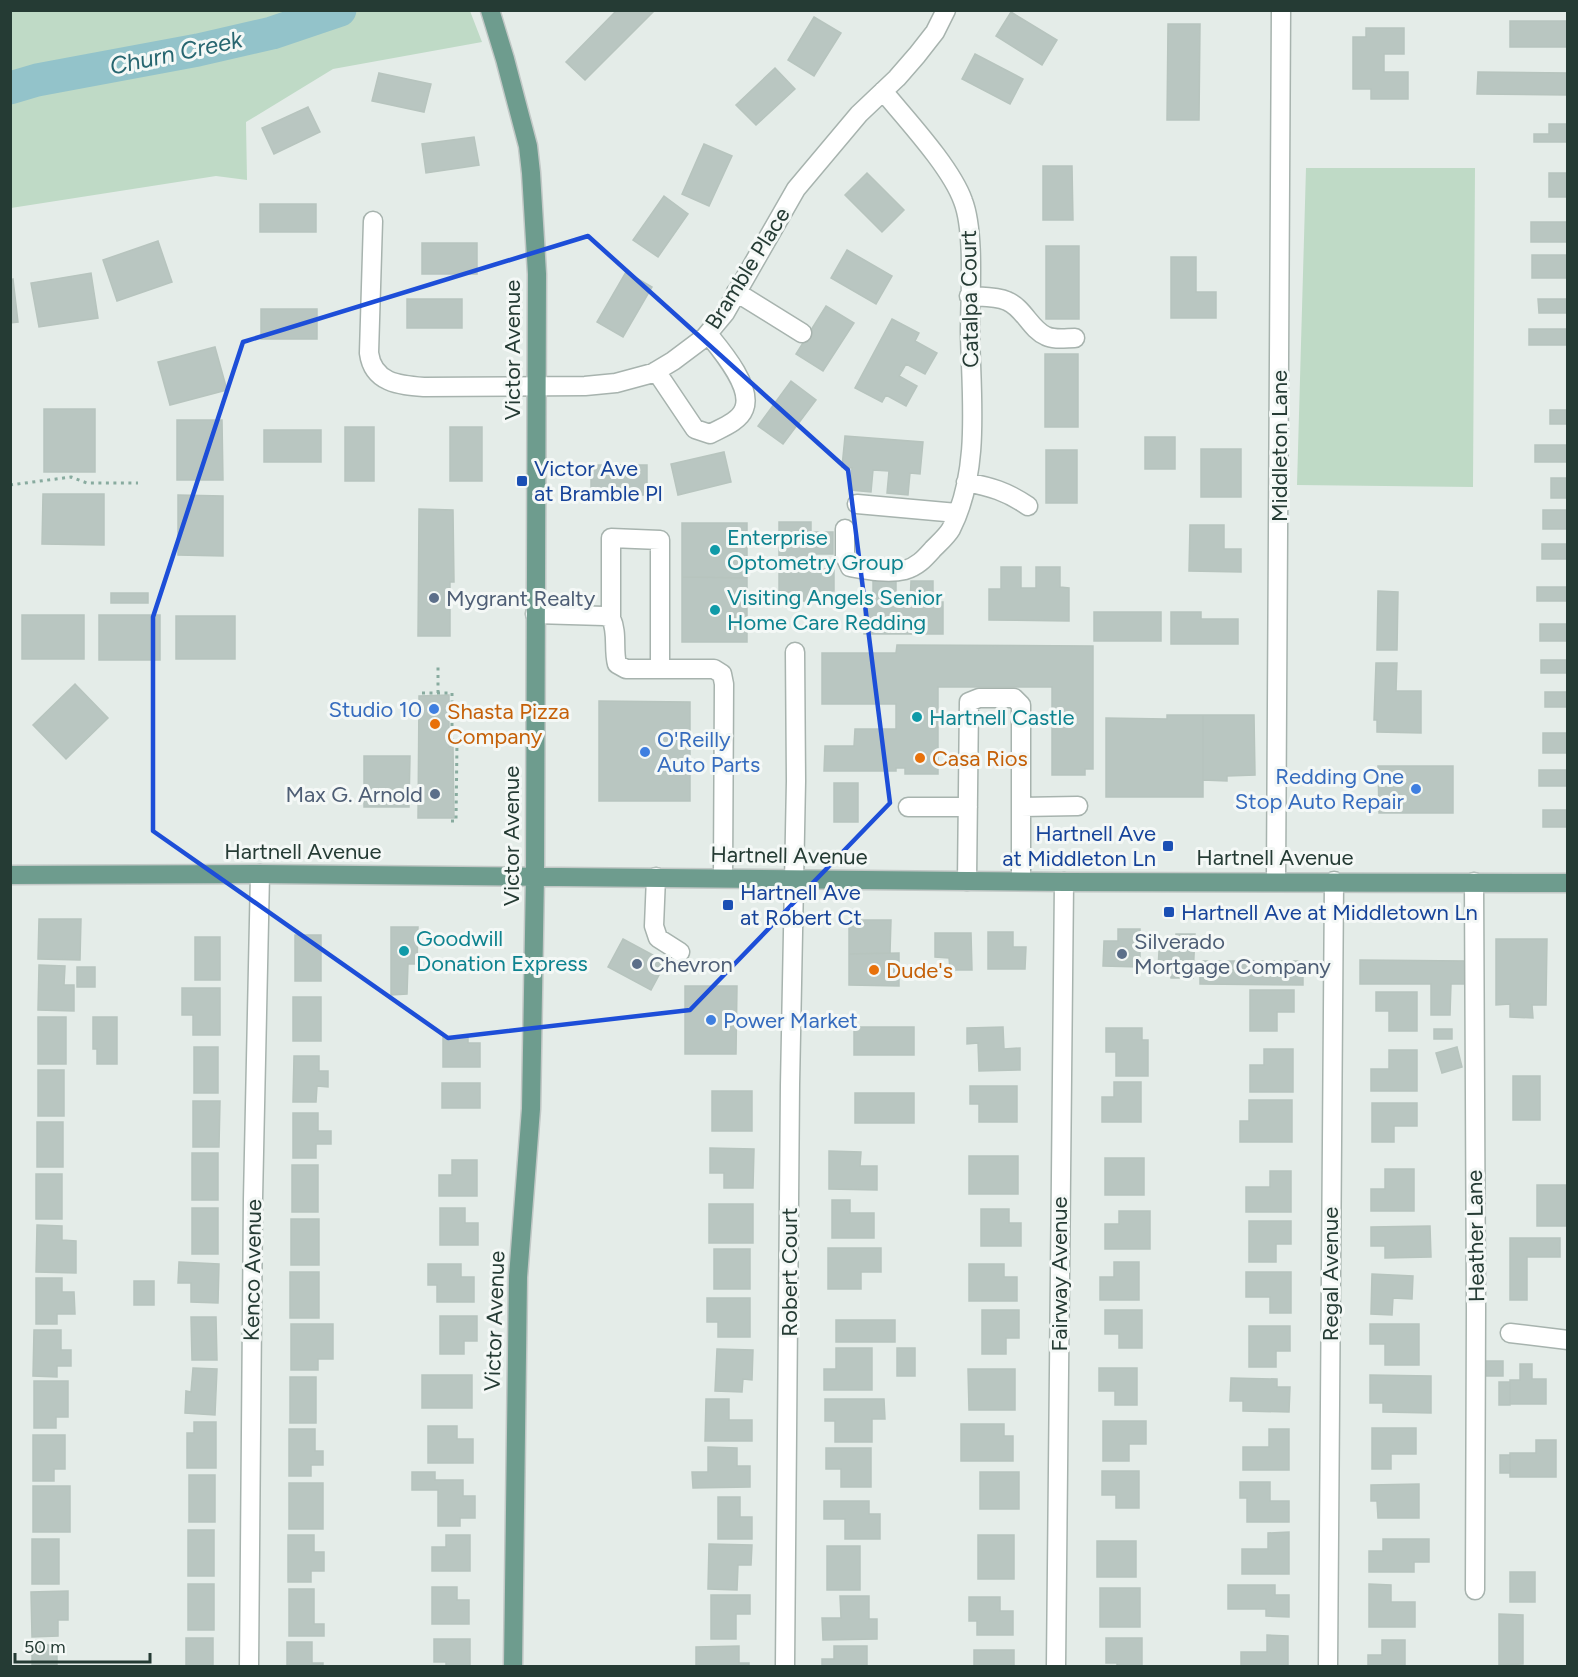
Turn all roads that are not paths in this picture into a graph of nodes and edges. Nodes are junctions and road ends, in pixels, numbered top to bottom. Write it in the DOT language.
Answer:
graph roads {
  1 [pos="490,10"];
  2 [pos="946,10"];
  3 [pos="1281,10"];
  4 [pos="883,91"];
  5 [pos="373,221"];
  6 [pos="736,292"];
  7 [pos="969,296"];
  8 [pos="802,333"];
  9 [pos="708,334"];
  10 [pos="1075,338"];
  11 [pos="656,371"];
  12 [pos="536,386"];
  13 [pos="966,482"];
  14 [pos="857,504"];
  15 [pos="1028,506"];
  16 [pos="957,513"];
  17 [pos="845,529"];
  18 [pos="535,614"];
  19 [pos="611,618"];
  20 [pos="795,652"];
  21 [pos="660,669"];
  22 [pos="1077,806"];
  23 [pos="908,807"];
  24 [pos="968,807"];
  25 [pos="1021,807"];
  26 [pos="10,874"];
  27 [pos="260,874"];
  28 [pos="535,876"];
  29 [pos="656,877"];
  30 [pos="723,878"];
  31 [pos="794,878"];
  32 [pos="967,880"];
  33 [pos="1021,881"];
  34 [pos="1276,881"];
  35 [pos="1334,881"];
  36 [pos="1064,882"];
  37 [pos="1474,882"];
  38 [pos="1568,882"];
  39 [pos="680,952"];
  40 [pos="1510,1333"];
  41 [pos="1568,1340"];
  42 [pos="1475,1590"];
  43 [pos="249,1666"];
  44 [pos="513,1666"];
  45 [pos="786,1666"];
  46 [pos="1056,1666"];
  47 [pos="1328,1666"];
  1 -- 12 [label="main road, Victor Avenue"];
  2 -- 4 [label="street, Bramble Place"];
  3 -- 34 [label="street, Middleton Lane"];
  4 -- 6 [label="street, Bramble Place"];
  4 -- 7 [label="street, Catalpa Court"];
  5 -- 12 [label="street, Bramble Place"];
  6 -- 8 [label="street"];
  6 -- 9 [label="street, Bramble Place"];
  7 -- 10 [label="street"];
  7 -- 13 [label="street, Catalpa Court"];
  9 -- 11 [label="street, Bramble Place"];
  9 -- 11 [label="street"];
  11 -- 12 [label="street, Bramble Place"];
  12 -- 18 [label="main road, Victor Avenue"];
  13 -- 15 [label="street"];
  13 -- 16 [label="street, Catalpa Court"];
  14 -- 16 [label="street"];
  16 -- 17 [label="street, Catalpa Court"];
  18 -- 19 [label="street"];
  18 -- 28 [label="main road, Victor Avenue"];
  19 -- 21 [label="street"];
  19 -- 21 [label="street"];
  20 -- 31 [label="street, Robert Court"];
  21 -- 30 [label="street"];
  22 -- 25 [label="street"];
  23 -- 24 [label="street"];
  24 -- 25 [label="street"];
  24 -- 32 [label="street"];
  25 -- 33 [label="street"];
  26 -- 27 [label="main road, Hartnell Avenue"];
  27 -- 28 [label="main road, Hartnell Avenue"];
  27 -- 43 [label="street, Kenco Avenue"];
  28 -- 29 [label="main road, Hartnell Avenue"];
  28 -- 44 [label="main road, Victor Avenue"];
  29 -- 30 [label="main road, Hartnell Avenue"];
  29 -- 39 [label="street"];
  30 -- 31 [label="main road, Hartnell Avenue"];
  31 -- 32 [label="main road, Hartnell Avenue"];
  31 -- 45 [label="street, Robert Court"];
  32 -- 33 [label="main road, Hartnell Avenue"];
  33 -- 36 [label="main road, Hartnell Avenue"];
  34 -- 35 [label="main road, Hartnell Avenue"];
  34 -- 36 [label="main road, Hartnell Avenue"];
  35 -- 37 [label="main road, Hartnell Avenue"];
  35 -- 47 [label="street, Regal Avenue"];
  36 -- 46 [label="street, Fairway Avenue"];
  37 -- 38 [label="main road, Hartnell Avenue"];
  37 -- 42 [label="street, Heather Lane"];
  40 -- 41 [label="street"];
}
